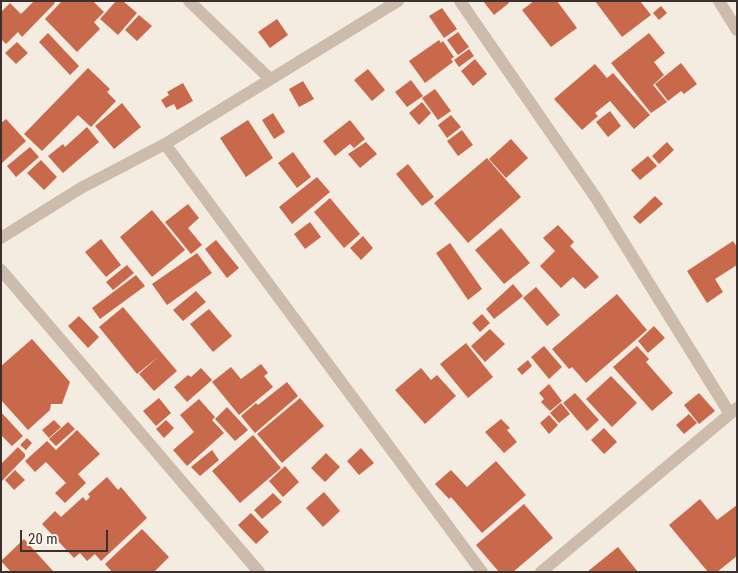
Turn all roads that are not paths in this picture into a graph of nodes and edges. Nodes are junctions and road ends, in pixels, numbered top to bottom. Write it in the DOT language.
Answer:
graph roads {
  1 [pos="189,1"];
  2 [pos="398,1"];
  3 [pos="460,1"];
  4 [pos="719,1"];
  5 [pos="737,30"];
  6 [pos="270,79"];
  7 [pos="164,144"];
  8 [pos="1,238"];
  9 [pos="1,270"];
  10 [pos="733,411"];
  11 [pos="259,572"];
  12 [pos="482,572"];
  13 [pos="541,572"];
  1 -- 6 [label="street"];
  2 -- 6 [label="street"];
  3 -- 10 [label="street"];
  4 -- 5 [label="street"];
  6 -- 7 [label="street"];
  7 -- 8 [label="street"];
  7 -- 12 [label="street"];
  9 -- 11 [label="street"];
  10 -- 13 [label="street"];
}
